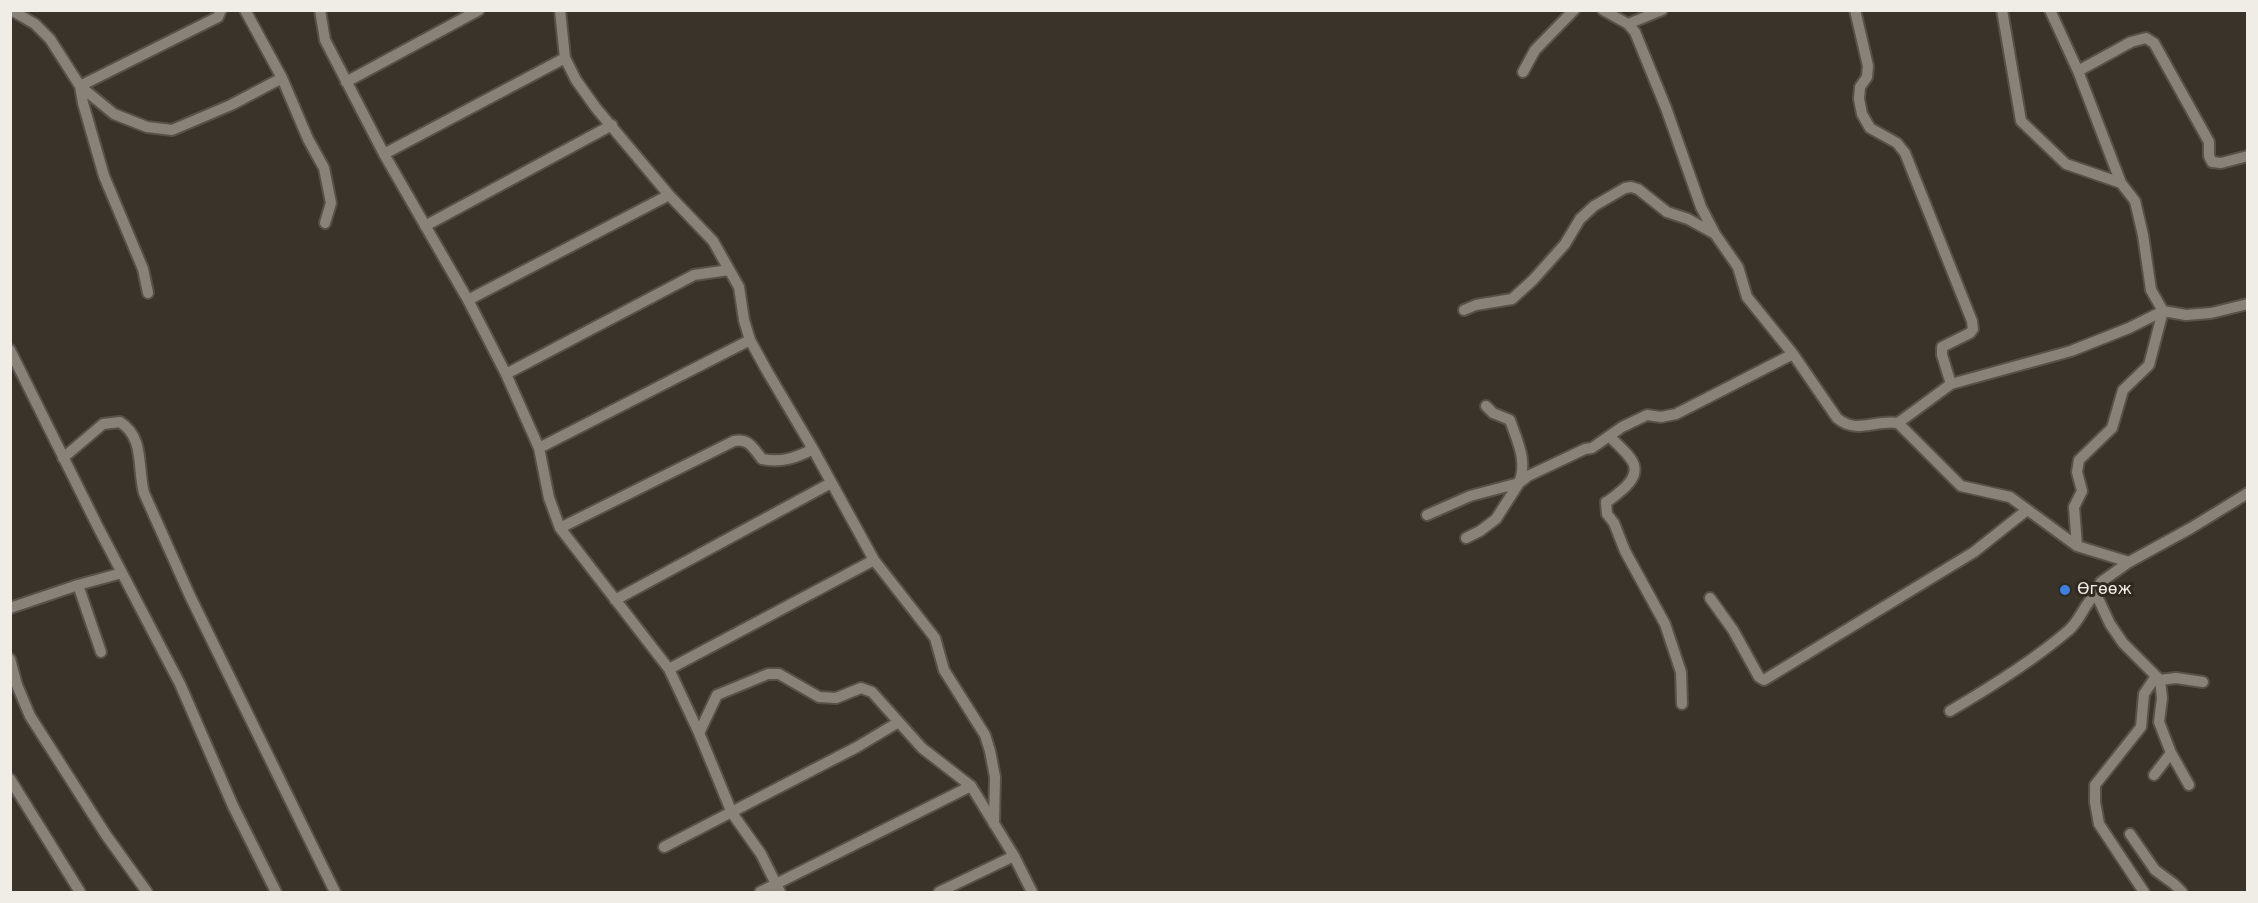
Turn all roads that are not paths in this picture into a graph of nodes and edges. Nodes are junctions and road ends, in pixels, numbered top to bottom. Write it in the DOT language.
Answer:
graph roads {
  1 [pos="11,10"];
  2 [pos="221,10"];
  3 [pos="245,10"];
  4 [pos="320,10"];
  5 [pos="478,10"];
  6 [pos="1574,10"];
  7 [pos="1603,10"];
  8 [pos="1662,10"];
  9 [pos="2002,10"];
  10 [pos="2050,10"];
  11 [pos="558,12"];
  12 [pos="1859,12"];
  13 [pos="1628,24"];
  14 [pos="565,58"];
  15 [pos="2078,71"];
  16 [pos="1523,72"];
  17 [pos="282,78"];
  18 [pos="346,82"];
  19 [pos="80,86"];
  20 [pos="612,125"];
  21 [pos="384,154"];
  22 [pos="2247,156"];
  23 [pos="2121,183"];
  24 [pos="669,195"];
  25 [pos="325,223"];
  26 [pos="425,226"];
  27 [pos="1715,234"];
  28 [pos="729,270"];
  29 [pos="148,293"];
  30 [pos="468,300"];
  31 [pos="2247,304"];
  32 [pos="1464,310"];
  33 [pos="2163,311"];
  34 [pos="750,340"];
  35 [pos="10,350"];
  36 [pos="1793,354"];
  37 [pos="506,374"];
  38 [pos="1951,384"];
  39 [pos="1486,406"];
  40 [pos="1898,423"];
  41 [pos="1610,437"];
  42 [pos="539,448"];
  43 [pos="813,449"];
  44 [pos="63,458"];
  45 [pos="831,483"];
  46 [pos="1519,483"];
  47 [pos="2247,493"];
  48 [pos="2027,510"];
  49 [pos="1428,515"];
  50 [pos="560,528"];
  51 [pos="1466,538"];
  52 [pos="2077,546"];
  53 [pos="874,560"];
  54 [pos="2129,562"];
  55 [pos="122,573"];
  56 [pos="78,585"];
  57 [pos="2096,594"];
  58 [pos="1710,598"];
  59 [pos="615,600"];
  60 [pos="10,608"];
  61 [pos="102,652"];
  62 [pos="10,659"];
  63 [pos="669,669"];
  64 [pos="2158,678"];
  65 [pos="2203,682"];
  66 [pos="1682,704"];
  67 [pos="1950,711"];
  68 [pos="897,723"];
  69 [pos="699,733"];
  70 [pos="2171,753"];
  71 [pos="2154,775"];
  72 [pos="10,780"];
  73 [pos="2189,785"];
  74 [pos="970,786"];
  75 [pos="732,813"];
  76 [pos="994,824"];
  77 [pos="2130,834"];
  78 [pos="664,847"];
  79 [pos="1014,856"];
  80 [pos="778,888"];
  81 [pos="80,892"];
  82 [pos="147,892"];
  83 [pos="276,892"];
  84 [pos="335,892"];
  85 [pos="760,892"];
  86 [pos="939,892"];
  87 [pos="1032,892"];
  88 [pos="2144,892"];
  89 [pos="2182,892"];
  1 -- 19 [label="street"];
  2 -- 19 [label="street"];
  3 -- 17 [label="street"];
  4 -- 18 [label="street"];
  5 -- 18 [label="street"];
  6 -- 16 [label="street"];
  7 -- 13 [label="street"];
  8 -- 13 [label="street"];
  9 -- 23 [label="street"];
  10 -- 15 [label="street"];
  11 -- 14 [label="street"];
  12 -- 38 [label="street"];
  13 -- 27 [label="street"];
  14 -- 20 [label="street"];
  14 -- 21 [label="street"];
  15 -- 22 [label="street"];
  15 -- 23 [label="street"];
  17 -- 19 [label="street"];
  17 -- 25 [label="street"];
  18 -- 21 [label="street"];
  19 -- 29 [label="street"];
  20 -- 24 [label="street"];
  20 -- 26 [label="street"];
  21 -- 26 [label="street"];
  23 -- 33 [label="street"];
  24 -- 28 [label="street"];
  24 -- 30 [label="street"];
  26 -- 30 [label="street"];
  27 -- 32 [label="street"];
  27 -- 36 [label="street"];
  28 -- 34 [label="street"];
  28 -- 37 [label="street"];
  30 -- 37 [label="street"];
  31 -- 33 [label="street"];
  33 -- 38 [label="street"];
  33 -- 52 [label="street"];
  34 -- 42 [label="street"];
  34 -- 43 [label="street"];
  35 -- 44 [label="street"];
  36 -- 40 [label="street"];
  36 -- 41 [label="street"];
  37 -- 42 [label="street"];
  38 -- 40 [label="street"];
  39 -- 46 [label="street"];
  40 -- 48 [label="street"];
  41 -- 46 [label="street"];
  41 -- 66 [label="street"];
  42 -- 50 [label="street"];
  43 -- 45 [label="street"];
  43 -- 50 [label="street"];
  44 -- 55 [label="street"];
  44 -- 84 [label="street"];
  45 -- 53 [label="street"];
  45 -- 59 [label="street"];
  46 -- 49 [label="street"];
  46 -- 51 [label="street"];
  47 -- 54 [label="street"];
  48 -- 52 [label="street"];
  48 -- 58 [label="street"];
  50 -- 59 [label="street"];
  52 -- 54 [label="street"];
  53 -- 63 [label="street"];
  53 -- 76 [label="street"];
  54 -- 57 [label="street"];
  55 -- 56 [label="street"];
  55 -- 83 [label="street"];
  56 -- 60 [label="street"];
  56 -- 61 [label="street"];
  57 -- 64 [label="street"];
  57 -- 67 [label="street"];
  59 -- 63 [label="street"];
  62 -- 82 [label="street"];
  63 -- 69 [label="street"];
  64 -- 65 [label="street"];
  64 -- 70 [label="street"];
  64 -- 88 [label="street"];
  68 -- 69 [label="street"];
  68 -- 74 [label="street"];
  68 -- 75 [label="street"];
  69 -- 75 [label="street"];
  70 -- 71 [label="street"];
  70 -- 73 [label="street"];
  72 -- 81 [label="street"];
  74 -- 76 [label="street"];
  74 -- 80 [label="street"];
  75 -- 78 [label="street"];
  75 -- 80 [label="street"];
  76 -- 79 [label="street"];
  77 -- 89 [label="street"];
  79 -- 86 [label="street"];
  79 -- 87 [label="street"];
  80 -- 85 [label="street"];
}
